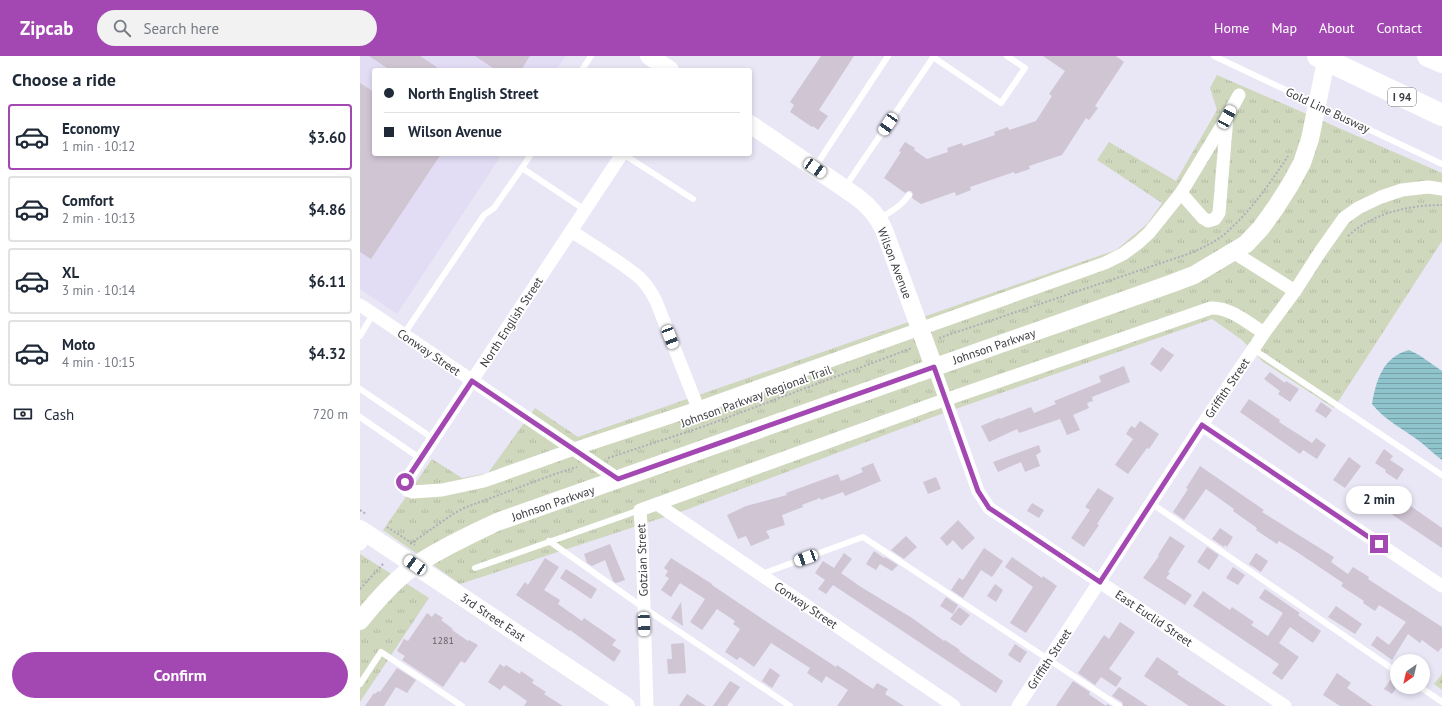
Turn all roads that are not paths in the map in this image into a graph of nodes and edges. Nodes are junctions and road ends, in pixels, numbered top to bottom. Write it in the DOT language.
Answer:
graph roads {
  1 [pos="591,56"];
  2 [pos="649,56"];
  3 [pos="888,56"];
  4 [pos="1007,56"];
  5 [pos="1214,56"];
  6 [pos="1318,56"];
  7 [pos="1327,56"];
  8 [pos="1428,56"];
  9 [pos="934,57"];
  10 [pos="1442,62"];
  11 [pos="583,68"];
  12 [pos="667,68"];
  13 [pos="1239,95"];
  14 [pos="1442,115"];
  15 [pos="1227,117"];
  16 [pos="752,125"];
  17 [pos="530,156"];
  18 [pos="621,156"];
  19 [pos="625,156"];
  20 [pos="1442,164"];
  21 [pos="522,168"];
  22 [pos="815,168"];
  23 [pos="845,188"];
  24 [pos="1442,188"];
  25 [pos="1181,193"];
  26 [pos="909,195"];
  27 [pos="693,199"];
  28 [pos="585,210"];
  29 [pos="878,218"];
  30 [pos="571,231"];
  31 [pos="1233,252"];
  32 [pos="1295,291"];
  33 [pos="360,305"];
  34 [pos="373,314"];
  35 [pos="920,329"];
  36 [pos="1264,333"];
  37 [pos="404,334"];
  38 [pos="360,336"];
  39 [pos="1253,349"];
  40 [pos="934,367"];
  41 [pos="472,381"];
  42 [pos="360,389"];
  43 [pos="946,400"];
  44 [pos="698,408"];
  45 [pos="360,418"];
  46 [pos="1202,425"];
  47 [pos="434,439"];
  48 [pos="574,448"];
  49 [pos="421,458"];
  50 [pos="1442,475"];
  51 [pos="618,479"];
  52 [pos="1151,503"];
  53 [pos="657,504"];
  54 [pos="640,510"];
  55 [pos="362,535"];
  56 [pos="549,541"];
  57 [pos="415,565"];
  58 [pos="475,568"];
  59 [pos="762,574"];
  60 [pos="1100,582"];
  61 [pos="1442,586"];
  62 [pos="644,608"];
  63 [pos="360,621"];
  64 [pos="1049,659"];
  65 [pos="1390,667"];
  66 [pos="360,684"];
  67 [pos="1430,694"];
  68 [pos="1442,702"];
  69 [pos="462,706"];
  70 [pos="626,706"];
  71 [pos="647,706"];
  72 [pos="790,706"];
  73 [pos="954,706"];
  74 [pos="1018,706"];
  75 [pos="1119,706"];
  76 [pos="1285,706"];
  1 -- 11 [label="lane"];
  2 -- 12 [label="street"];
  3 -- 22 [label="lane"];
  4 -- 9 [label="lane"];
  5 -- 20 [label="lane, Gold Line Busway"];
  6 -- 14 [label="highway, I 94"];
  7 -- 31 [label="street, Johnson Parkway"];
  8 -- 10 [label="highway"];
  9 -- 23 [label="lane"];
  13 -- 15 [label="street"];
  15 -- 25 [label="street"];
  15 -- 25 [label="street"];
  16 -- 22 [label="street, Wilson Avenue"];
  17 -- 21 [label="lane"];
  18 -- 28 [label="street, North English Street"];
  19 -- 27 [label="lane"];
  21 -- 28 [label="lane"];
  21 -- 37 [label="lane"];
  22 -- 23 [label="street, Wilson Avenue"];
  23 -- 29 [label="street, Wilson Avenue"];
  24 -- 32 [label="street, Griffith Street"];
  25 -- 35 [label="street"];
  26 -- 29 [label="lane"];
  28 -- 30 [label="street, North English Street"];
  29 -- 35 [label="street, Wilson Avenue"];
  30 -- 41 [label="street, North English Street"];
  30 -- 44 [label="street"];
  31 -- 32 [label="street"];
  31 -- 40 [label="street, Johnson Parkway"];
  32 -- 36 [label="street, Griffith Street"];
  33 -- 34 [label="street, Conway Street"];
  34 -- 37 [label="street, Conway Street"];
  34 -- 38 [label="lane"];
  35 -- 40 [label="street, Wilson Avenue"];
  35 -- 44 [label="street"];
  36 -- 39 [label="street, Griffith Street"];
  36 -- 43 [label="street"];
  37 -- 41 [label="street, Conway Street"];
  39 -- 46 [label="street, Griffith Street"];
  39 -- 50 [label="lane"];
  40 -- 43 [label="street, East Euclid Street"];
  40 -- 51 [label="street, Johnson Parkway"];
  41 -- 47 [label="street, North English Street"];
  41 -- 48 [label="street, Conway Street"];
  42 -- 47 [label="lane"];
  43 -- 53 [label="street"];
  43 -- 60 [label="street, East Euclid Street"];
  44 -- 48 [label="street"];
  45 -- 49 [label="lane"];
  46 -- 52 [label="street, Griffith Street"];
  46 -- 61 [label="street"];
  47 -- 49 [label="street, North English Street"];
  48 -- 49 [label="street, North English Street"];
  48 -- 51 [label="street, Conway Street"];
  51 -- 57 [label="street, Johnson Parkway"];
  52 -- 60 [label="street, Griffith Street"];
  52 -- 65 [label="lane"];
  53 -- 54 [label="street"];
  53 -- 59 [label="street, Conway Street"];
  54 -- 56 [label="lane"];
  54 -- 62 [label="street, Gotzian Street"];
  55 -- 57 [label="street, 3rd Street East"];
  56 -- 58 [label="lane"];
  56 -- 62 [label="lane"];
  57 -- 63 [label="street, Johnson Parkway"];
  57 -- 70 [label="street, 3rd Street East"];
  59 -- 64 [label="lane"];
  59 -- 73 [label="street, Conway Street"];
  60 -- 64 [label="street, Griffith Street"];
  60 -- 76 [label="street, East Euclid Street"];
  62 -- 71 [label="street, Gotzian Street"];
  62 -- 72 [label="lane"];
  64 -- 74 [label="street, Griffith Street"];
  64 -- 75 [label="lane"];
  66 -- 69 [label="lane"];
  67 -- 68 [label="lane"];
}
